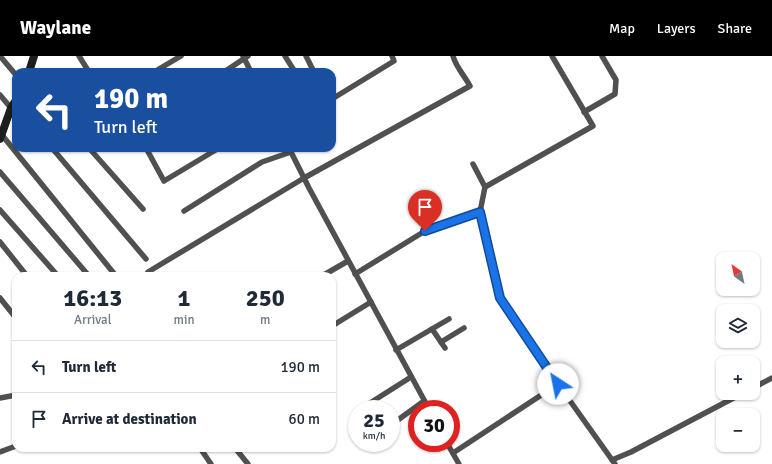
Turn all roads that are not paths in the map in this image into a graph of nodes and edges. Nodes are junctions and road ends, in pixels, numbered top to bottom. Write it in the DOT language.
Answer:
graph roads {
  1 [pos="0,56"];
  2 [pos="79,56"];
  3 [pos="180,56"];
  4 [pos="285,56"];
  5 [pos="306,56"];
  6 [pos="392,56"];
  7 [pos="453,56"];
  8 [pos="552,56"];
  9 [pos="602,56"];
  10 [pos="32,57"];
  11 [pos="245,57"];
  12 [pos="30,68"];
  13 [pos="86,68"];
  14 [pos="160,68"];
  15 [pos="230,68"];
  16 [pos="249,68"];
  17 [pos="292,68"];
  18 [pos="312,68"];
  19 [pos="12,70"];
  20 [pos="0,96"];
  21 [pos="336,97"];
  22 [pos="12,108"];
  23 [pos="584,112"];
  24 [pos="12,114"];
  25 [pos="1,137"];
  26 [pos="12,150"];
  27 [pos="13,152"];
  28 [pos="55,152"];
  29 [pos="93,152"];
  30 [pos="148,152"];
  31 [pos="212,152"];
  32 [pos="285,152"];
  33 [pos="291,152"];
  34 [pos="473,164"];
  35 [pos="0,172"];
  36 [pos="304,178"];
  37 [pos="485,187"];
  38 [pos="143,209"];
  39 [pos="0,210"];
  40 [pos="184,211"];
  41 [pos="480,212"];
  42 [pos="0,242"];
  43 [pos="146,259"];
  44 [pos="348,260"];
  45 [pos="24,272"];
  46 [pos="54,272"];
  47 [pos="87,272"];
  48 [pos="113,272"];
  49 [pos="148,272"];
  50 [pos="328,272"];
  51 [pos="355,274"];
  52 [pos="0,298"];
  53 [pos="370,302"];
  54 [pos="12,313"];
  55 [pos="449,319"];
  56 [pos="336,323"];
  57 [pos="432,328"];
  58 [pos="464,328"];
  59 [pos="441,342"];
  60 [pos="445,348"];
  61 [pos="396,350"];
  62 [pos="410,377"];
  63 [pos="772,378"];
  64 [pos="558,384"];
  65 [pos="760,384"];
  66 [pos="12,396"];
  67 [pos="0,398"];
  68 [pos="375,400"];
  69 [pos="423,400"];
  70 [pos="730,400"];
  71 [pos="12,448"];
  72 [pos="0,452"];
  73 [pos="203,452"];
  74 [pos="238,452"];
  75 [pos="453,453"];
  76 [pos="614,462"];
  77 [pos="211,464"];
  78 [pos="248,464"];
  79 [pos="459,464"];
  1 -- 19 [label="street"];
  2 -- 13 [label="street"];
  3 -- 14 [label="street"];
  4 -- 17 [label="street"];
  5 -- 18 [label="street"];
  6 -- 21 [label="street"];
  7 -- 36 [label="street"];
  8 -- 23 [label="street"];
  9 -- 23 [label="street"];
  10 -- 12 [label="street"];
  11 -- 15 [label="street"];
  11 -- 16 [label="street"];
  20 -- 22 [label="street"];
  23 -- 37 [label="street"];
  24 -- 25 [label="street"];
  25 -- 26 [label="street"];
  27 -- 48 [label="street"];
  28 -- 43 [label="street"];
  29 -- 38 [label="street"];
  30 -- 31 [label="street"];
  32 -- 40 [label="street"];
  33 -- 36 [label="street"];
  34 -- 37 [label="street"];
  35 -- 47 [label="street"];
  36 -- 44 [label="street"];
  36 -- 49 [label="street"];
  37 -- 41 [label="street"];
  39 -- 46 [label="street"];
  41 -- 51 [label="street"];
  41 -- 64 [label="street"];
  42 -- 45 [label="street"];
  44 -- 50 [label="street"];
  44 -- 51 [label="street"];
  51 -- 53 [label="street"];
  52 -- 54 [label="street"];
  53 -- 56 [label="street"];
  53 -- 61 [label="street"];
  55 -- 57 [label="street"];
  57 -- 59 [label="street"];
  57 -- 61 [label="street"];
  58 -- 59 [label="street"];
  59 -- 60 [label="street"];
  61 -- 62 [label="street"];
  62 -- 68 [label="street"];
  62 -- 69 [label="street"];
  63 -- 65 [label="street"];
  64 -- 75 [label="street"];
  64 -- 76 [label="street"];
  66 -- 67 [label="street"];
  70 -- 76 [label="street"];
  71 -- 72 [label="street"];
  73 -- 77 [label="street"];
  74 -- 78 [label="street"];
  75 -- 79 [label="street"];
}
